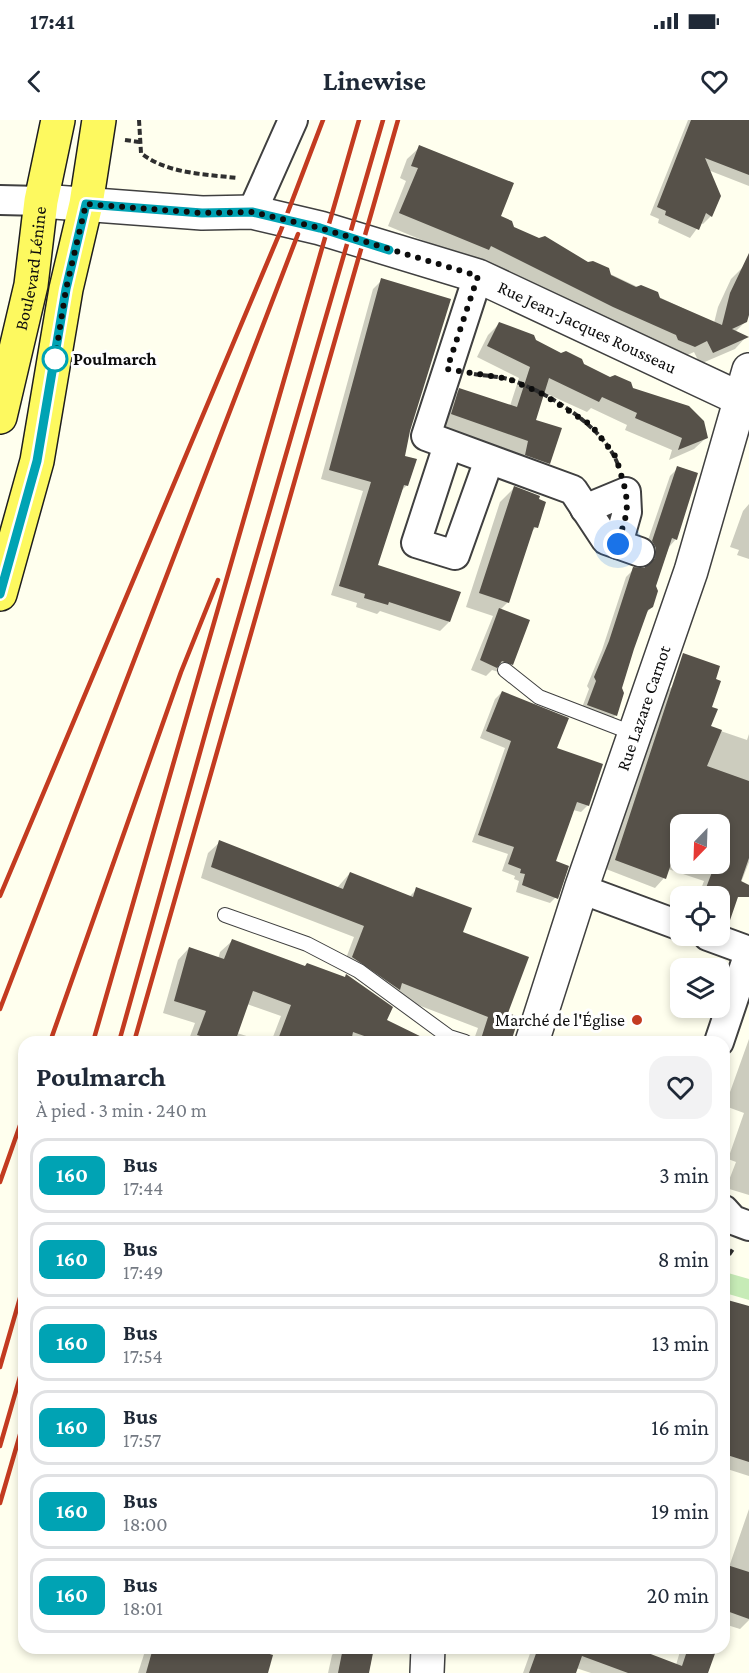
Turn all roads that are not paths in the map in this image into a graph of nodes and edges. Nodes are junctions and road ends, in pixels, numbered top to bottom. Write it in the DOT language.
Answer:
graph roads {
  1 [pos="58,120"];
  2 [pos="99,120"];
  3 [pos="293,120"];
  4 [pos="0,200"];
  5 [pos="41,201"];
  6 [pos="86,204"];
  7 [pos="252,212"];
  8 [pos="478,276"];
  9 [pos="746,391"];
  10 [pos="0,417"];
  11 [pos="448,445"];
  12 [pos="489,460"];
  13 [pos="585,509"];
  14 [pos="0,594"];
  15 [pos="505,670"];
  16 [pos="635,734"];
  17 [pos="581,890"];
  18 [pos="225,915"];
  19 [pos="670,922"];
  20 [pos="730,945"];
  21 [pos="749,952"];
  22 [pos="447,1036"];
  23 [pos="534,1036"];
  24 [pos="721,1036"];
  25 [pos="730,1217"];
  26 [pos="749,1226"];
  27 [pos="428,1654"];
  28 [pos="427,1673"];
  1 -- 5 [label="main road, Boulevard Lénine"];
  2 -- 6 [label="main road"];
  3 -- 7 [label="street"];
  4 -- 5 [label="street"];
  5 -- 6 [label="street, Rue Jean-Jacques Rousseau"];
  5 -- 10 [label="main road, Boulevard Lénine"];
  6 -- 7 [label="street, Rue Jean-Jacques Rousseau"];
  6 -- 14 [label="main road"];
  7 -- 8 [label="street, Rue Jean-Jacques Rousseau"];
  8 -- 9 [label="street, Rue Jean-Jacques Rousseau"];
  8 -- 11 [label="street"];
  9 -- 16 [label="street, Rue Lazare Carnot"];
  11 -- 12 [label="street"];
  11 -- 12 [label="street"];
  12 -- 13 [label="street"];
  13 -- 13 [label="street"];
  15 -- 16 [label="lane"];
  16 -- 17 [label="street, Rue Lazare Carnot"];
  17 -- 19 [label="street"];
  17 -- 23 [label="street, Rue Lazare Carnot"];
  18 -- 22 [label="lane"];
  20 -- 21 [label="street"];
  21 -- 24 [label="street"];
  25 -- 26 [label="street"];
  27 -- 28 [label="street"];
}
